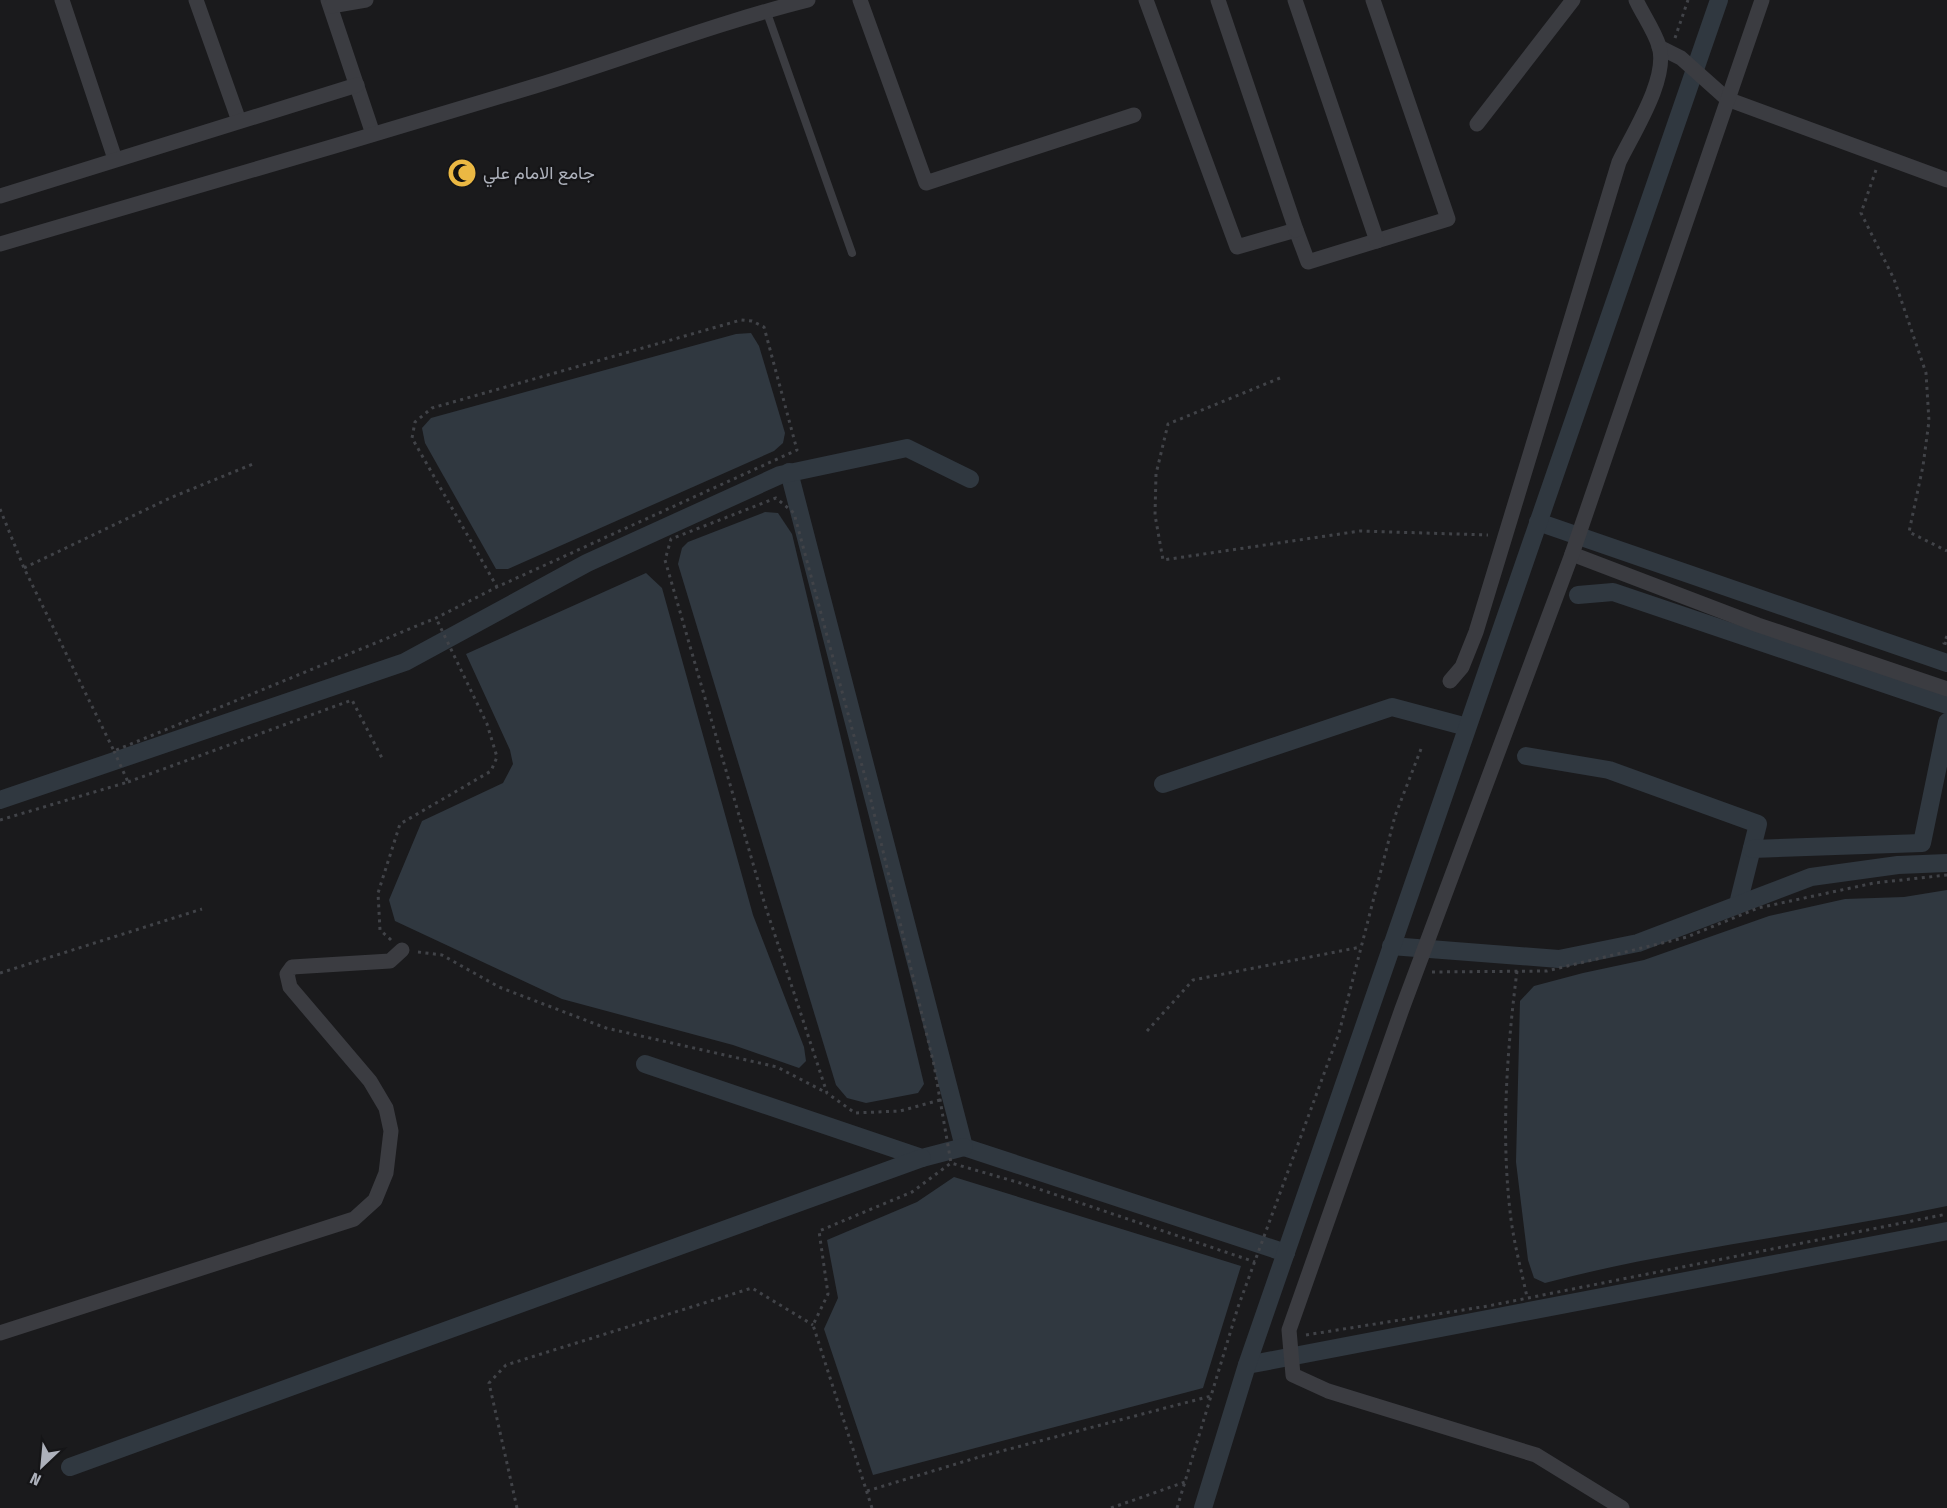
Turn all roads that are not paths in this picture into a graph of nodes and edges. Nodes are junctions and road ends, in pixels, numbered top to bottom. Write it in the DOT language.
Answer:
graph roads {
  1 [pos="62,0"];
  2 [pos="196,0"];
  3 [pos="366,0"];
  4 [pos="805,0"];
  5 [pos="860,0"];
  6 [pos="1146,0"];
  7 [pos="1218,0"];
  8 [pos="1295,0"];
  9 [pos="1374,0"];
  10 [pos="1573,0"];
  11 [pos="1636,0"];
  12 [pos="1762,0"];
  13 [pos="329,3"];
  14 [pos="766,10"];
  15 [pos="1665,50"];
  16 [pos="357,85"];
  17 [pos="1728,99"];
  18 [pos="1134,115"];
  19 [pos="239,121"];
  20 [pos="1477,124"];
  21 [pos="373,134"];
  22 [pos="114,159"];
  23 [pos="1947,180"];
  24 [pos="0,196"];
  25 [pos="1296,230"];
  26 [pos="1377,241"];
  27 [pos="0,244"];
  28 [pos="852,253"];
  29 [pos="1572,554"];
  30 [pos="1450,681"];
  31 [pos="1947,689"];
  32 [pos="402,950"];
  33 [pos="0,1333"];
  34 [pos="1622,1508"];
  1 -- 22 [label="street"];
  2 -- 19 [label="street"];
  3 -- 13 [label="street"];
  4 -- 14 [label="street"];
  5 -- 18 [label="street"];
  6 -- 25 [label="street"];
  7 -- 25 [label="street"];
  8 -- 26 [label="street"];
  9 -- 26 [label="street"];
  10 -- 20 [label="street"];
  11 -- 15 [label="street"];
  12 -- 17 [label="street"];
  13 -- 16 [label="street"];
  14 -- 21 [label="street"];
  14 -- 28 [label="lane"];
  15 -- 17 [label="street"];
  15 -- 30 [label="street"];
  16 -- 19 [label="street"];
  16 -- 21 [label="street"];
  17 -- 23 [label="street"];
  17 -- 29 [label="street"];
  19 -- 22 [label="street"];
  21 -- 27 [label="street"];
  22 -- 24 [label="street"];
  25 -- 26 [label="street"];
  29 -- 31 [label="street"];
  29 -- 34 [label="street"];
  32 -- 33 [label="street"];
}
